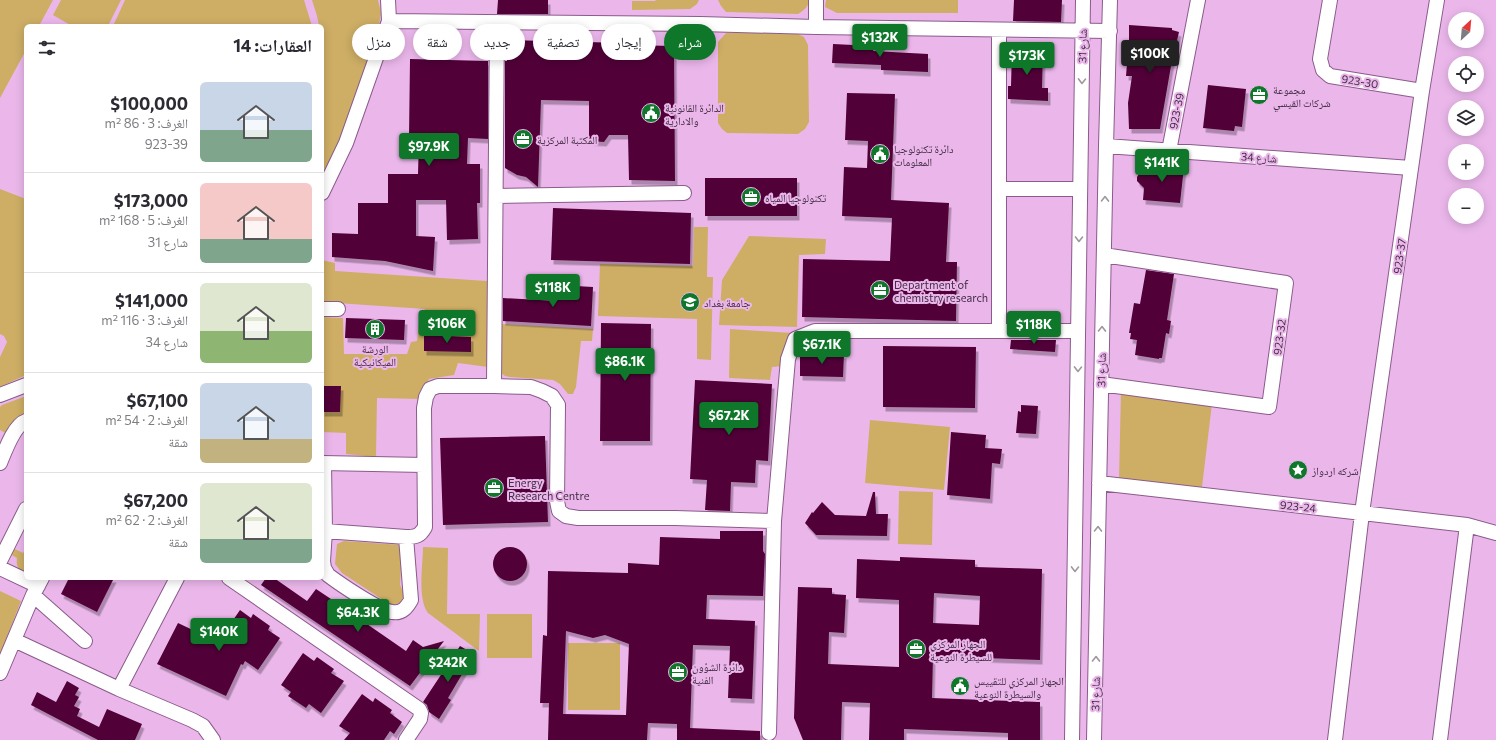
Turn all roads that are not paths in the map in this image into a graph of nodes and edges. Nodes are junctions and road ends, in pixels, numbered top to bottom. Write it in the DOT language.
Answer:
graph roads {
  1 [pos="388,0"];
  2 [pos="816,0"];
  3 [pos="1083,0"];
  4 [pos="1110,0"];
  5 [pos="1198,0"];
  6 [pos="1330,0"];
  7 [pos="1437,0"];
  8 [pos="389,21"];
  9 [pos="497,22"];
  10 [pos="816,27"];
  11 [pos="999,30"];
  12 [pos="1082,31"];
  13 [pos="1110,31"];
  14 [pos="1422,91"];
  15 [pos="1106,146"];
  16 [pos="1169,151"];
  17 [pos="1411,168"];
  18 [pos="324,189"];
  19 [pos="999,189"];
  20 [pos="1080,189"];
  21 [pos="684,193"];
  22 [pos="496,196"];
  23 [pos="1104,255"];
  24 [pos="324,309"];
  25 [pos="338,309"];
  26 [pos="999,331"];
  27 [pos="1078,331"];
  28 [pos="1101,384"];
  29 [pos="24,386"];
  30 [pos="494,386"];
  31 [pos="0,395"];
  32 [pos="24,422"];
  33 [pos="324,462"];
  34 [pos="0,463"];
  35 [pos="424,465"];
  36 [pos="1099,483"];
  37 [pos="324,496"];
  38 [pos="24,513"];
  39 [pos="1362,513"];
  40 [pos="774,521"];
  41 [pos="1467,525"];
  42 [pos="325,531"];
  43 [pos="1496,533"];
  44 [pos="406,537"];
  45 [pos="324,546"];
  46 [pos="0,561"];
  47 [pos="0,568"];
  48 [pos="324,568"];
  49 [pos="24,579"];
  50 [pos="25,580"];
  51 [pos="176,580"];
  52 [pos="232,580"];
  53 [pos="38,586"];
  54 [pos="14,640"];
  55 [pos="85,641"];
  56 [pos="0,673"];
  57 [pos="119,689"];
  58 [pos="769,733"];
  59 [pos="213,740"];
  60 [pos="406,740"];
  61 [pos="1072,740"];
  62 [pos="1094,740"];
  63 [pos="1334,740"];
  64 [pos="1440,740"];
  1 -- 8 [label="street"];
  2 -- 10 [label="street"];
  3 -- 12 [label="street, شارع 31"];
  4 -- 13 [label="street, شارع 31"];
  5 -- 16 [label="street, 923-39"];
  6 -- 14 [label="street, 923-30"];
  7 -- 14 [label="street, 923-37"];
  8 -- 9 [label="street"];
  8 -- 18 [label="street"];
  9 -- 10 [label="street"];
  9 -- 22 [label="street"];
  10 -- 11 [label="street"];
  11 -- 12 [label="street"];
  11 -- 19 [label="street"];
  12 -- 13 [label="street"];
  12 -- 20 [label="street, شارع 31, one-way"];
  13 -- 15 [label="street, شارع 31"];
  14 -- 17 [label="street, 923-37"];
  15 -- 16 [label="street, شارع 34"];
  23 -- 15 [label="street, شارع 31, one-way"];
  16 -- 17 [label="street, شارع 34"];
  17 -- 39 [label="street, 923-37"];
  19 -- 20 [label="street"];
  19 -- 26 [label="street"];
  20 -- 27 [label="street, شارع 31, one-way"];
  21 -- 22 [label="street"];
  22 -- 30 [label="street"];
  28 -- 23 [label="street, شارع 31, one-way"];
  23 -- 28 [label="street, 923-32"];
  24 -- 25 [label="street"];
  26 -- 27 [label="street"];
  26 -- 40 [label="street"];
  27 -- 61 [label="street, شارع 31, one-way"];
  28 -- 36 [label="street, شارع 31"];
  29 -- 31 [label="street"];
  30 -- 35 [label="street"];
  30 -- 40 [label="street"];
  32 -- 34 [label="street"];
  33 -- 35 [label="street"];
  35 -- 44 [label="street"];
  36 -- 39 [label="street, 923-24"];
  62 -- 36 [label="street, شارع 31, one-way"];
  37 -- 42 [label="street"];
  38 -- 46 [label="street"];
  39 -- 41 [label="street, 923-24"];
  39 -- 63 [label="street, 923-37"];
  40 -- 58 [label="street"];
  41 -- 43 [label="street, 923-24"];
  41 -- 64 [label="street"];
  42 -- 44 [label="street"];
  42 -- 45 [label="street"];
  44 -- 48 [label="street"];
  47 -- 49 [label="street"];
  50 -- 53 [label="street"];
  51 -- 57 [label="street"];
  52 -- 60 [label="street"];
  53 -- 54 [label="street"];
  53 -- 55 [label="street"];
  54 -- 56 [label="street"];
  54 -- 57 [label="street"];
  57 -- 59 [label="street"];
}
